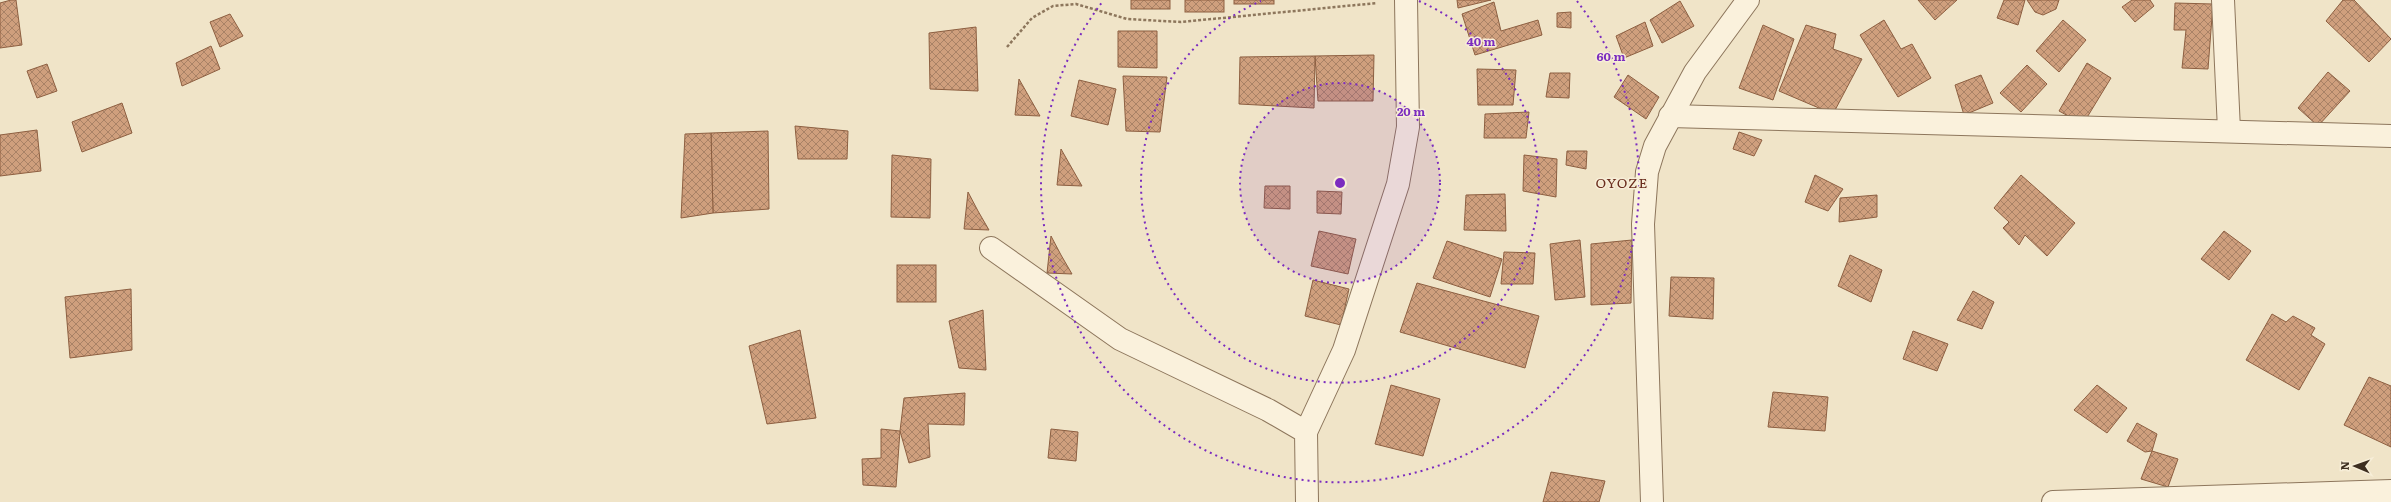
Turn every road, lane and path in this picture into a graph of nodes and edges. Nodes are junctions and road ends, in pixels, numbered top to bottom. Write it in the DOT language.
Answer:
graph roads {
  1 [pos="1406,0"];
  2 [pos="1748,0"];
  3 [pos="2223,0"];
  4 [pos="1007,47"];
  5 [pos="1670,116"];
  6 [pos="2229,130"];
  7 [pos="2391,136"];
  8 [pos="991,248"];
  9 [pos="1306,432"];
  10 [pos="2391,491"];
  11 [pos="1307,502"];
  12 [pos="1652,502"];
  13 [pos="2053,502"];
  1 -- 4 [label="path"];
  1 -- 9 [label="street"];
  2 -- 5 [label="street"];
  3 -- 6 [label="street"];
  5 -- 6 [label="street"];
  5 -- 12 [label="street"];
  6 -- 7 [label="street"];
  8 -- 9 [label="street"];
  9 -- 11 [label="street"];
  10 -- 13 [label="street"];
}
